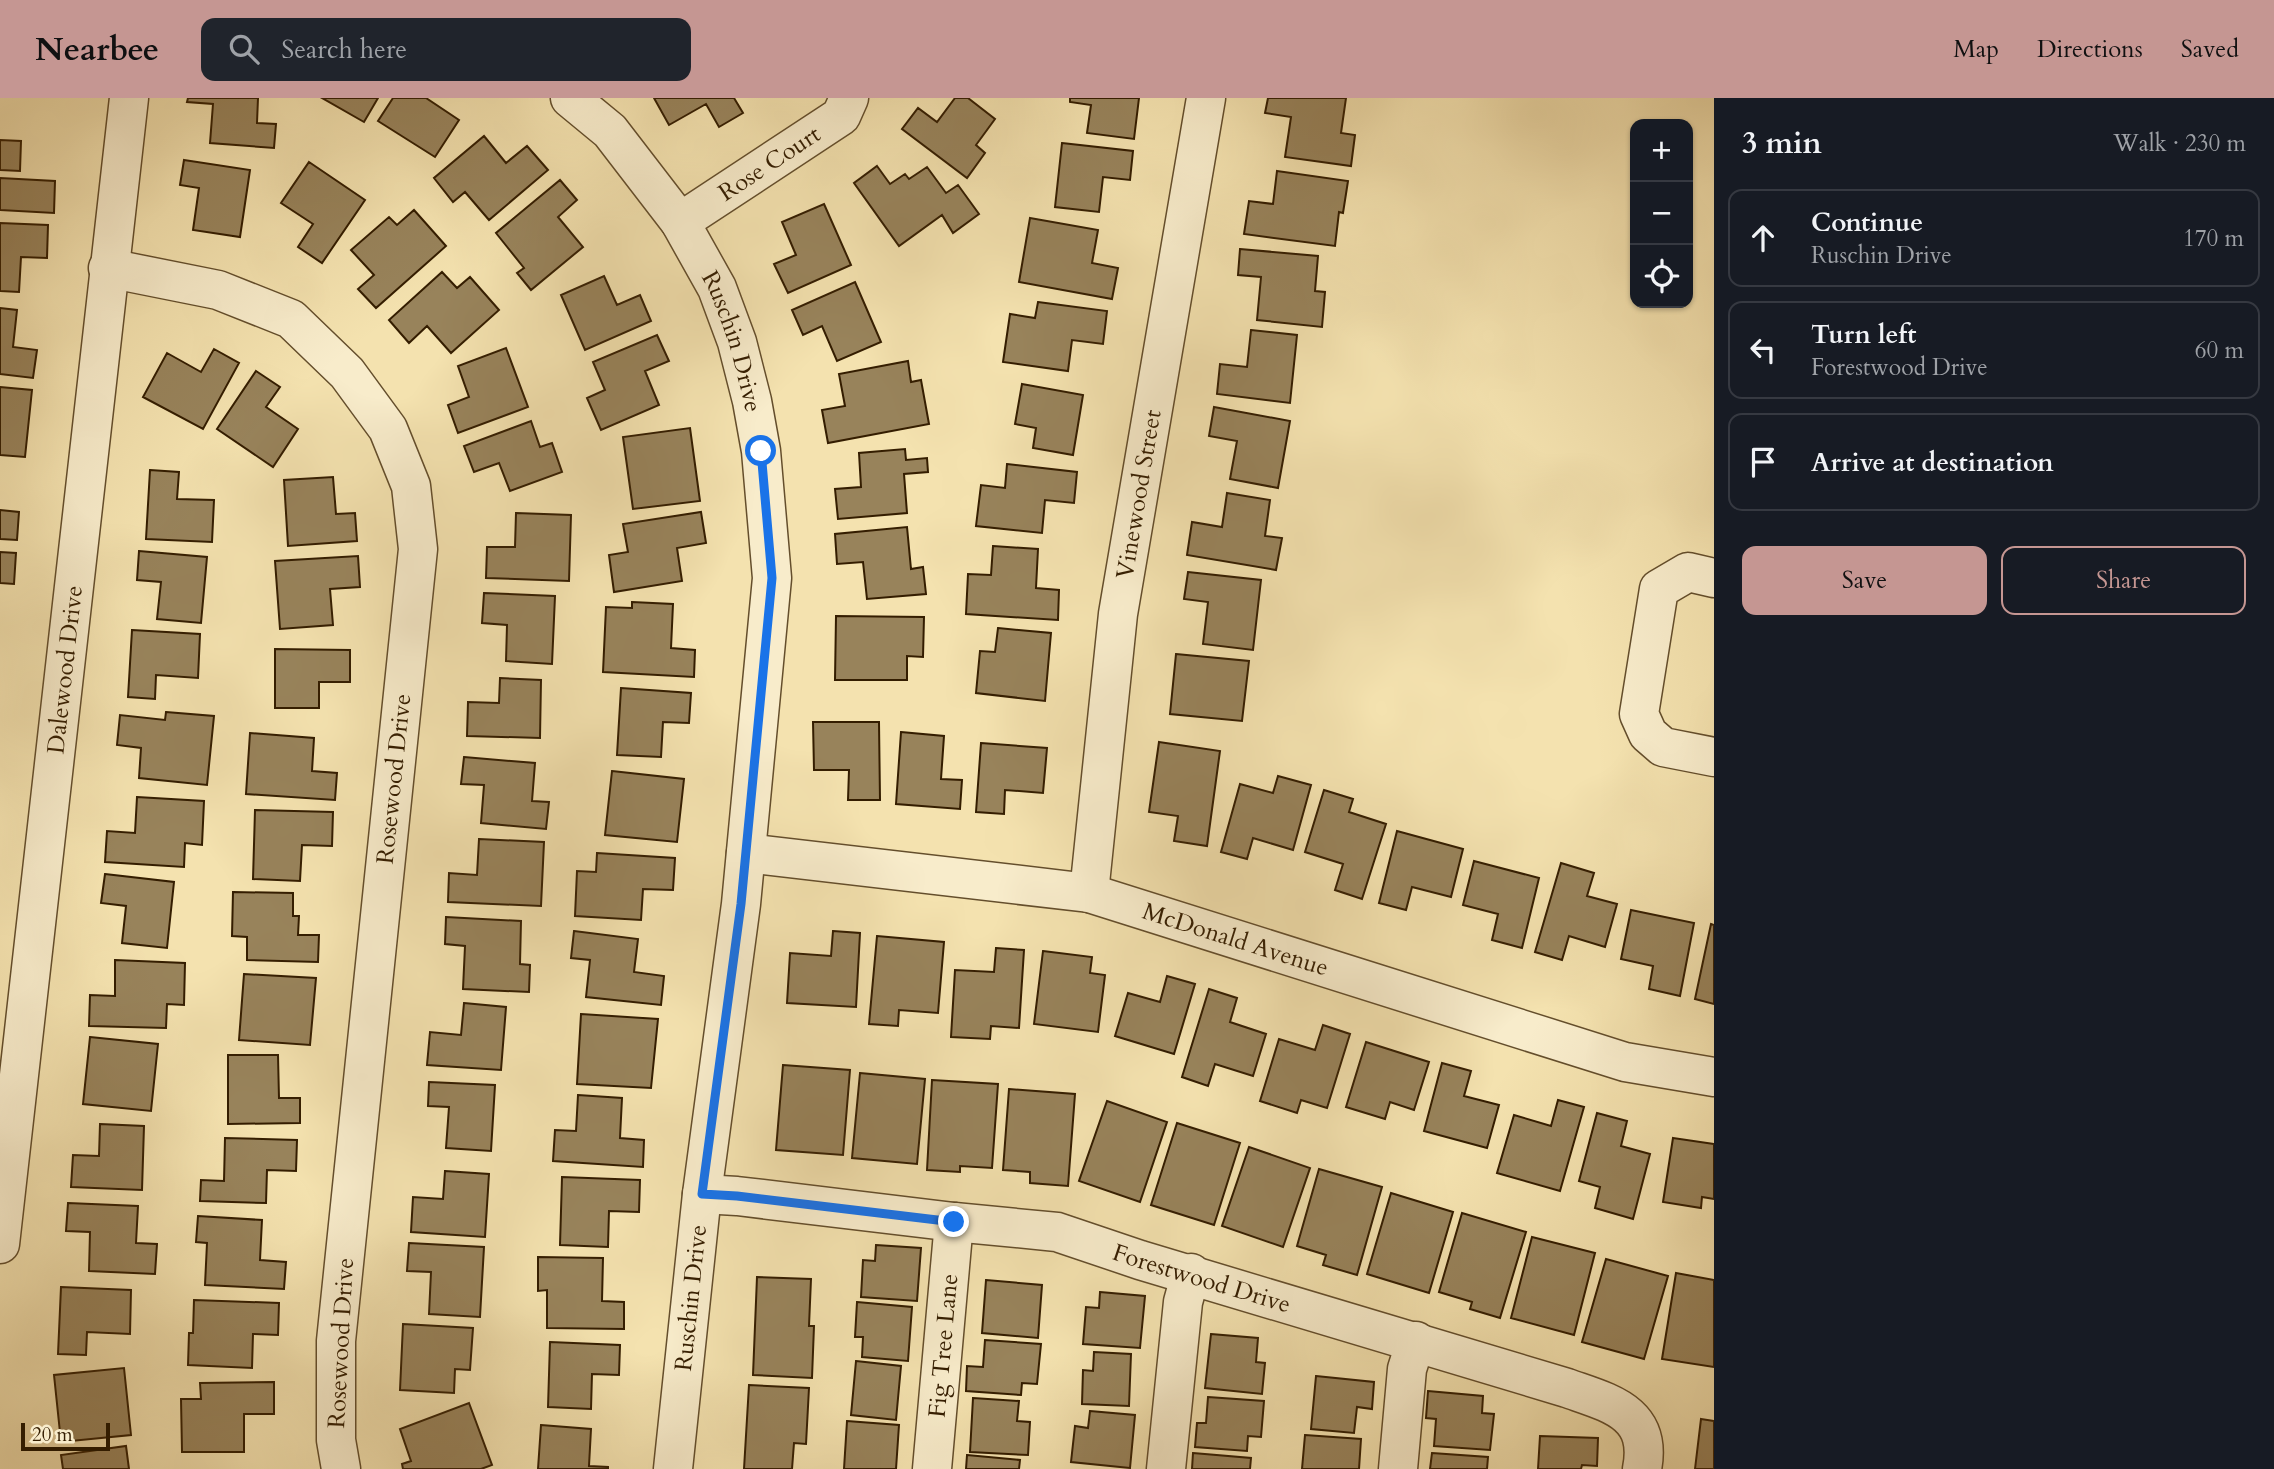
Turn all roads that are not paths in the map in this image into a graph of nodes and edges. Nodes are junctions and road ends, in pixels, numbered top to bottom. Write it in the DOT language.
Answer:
graph roads {
  1 [pos="129,98"];
  2 [pos="570,98"];
  3 [pos="849,98"];
  4 [pos="1206,98"];
  5 [pos="681,222"];
  6 [pos="108,268"];
  7 [pos="1714,578"];
  8 [pos="1714,757"];
  9 [pos="746,853"];
  10 [pos="1089,893"];
  11 [pos="1714,1077"];
  12 [pos="702,1194"];
  13 [pos="954,1222"];
  14 [pos="0,1244"];
  15 [pos="1191,1273"];
  16 [pos="1416,1341"];
  17 [pos="341,1469"];
  18 [pos="673,1469"];
  19 [pos="932,1469"];
  20 [pos="1166,1469"];
  21 [pos="1398,1469"];
  22 [pos="1642,1469"];
  1 -- 6 [label="street, Dalewood Drive"];
  2 -- 5 [label="street, Ruschin Drive"];
  3 -- 5 [label="street, Rose Court"];
  4 -- 10 [label="street, Vinewood Street"];
  5 -- 9 [label="street, Ruschin Drive"];
  6 -- 14 [label="street, Dalewood Drive"];
  6 -- 17 [label="street, Rosewood Drive"];
  7 -- 8 [label="street"];
  9 -- 10 [label="street, McDonald Avenue"];
  9 -- 12 [label="street, Ruschin Drive"];
  10 -- 11 [label="street, McDonald Avenue"];
  12 -- 13 [label="street, Forestwood Drive"];
  12 -- 18 [label="street, Ruschin Drive"];
  13 -- 15 [label="street, Forestwood Drive"];
  13 -- 19 [label="street, Fig Tree Lane"];
  15 -- 16 [label="street, Forestwood Drive"];
  15 -- 20 [label="street"];
  16 -- 21 [label="street"];
  16 -- 22 [label="street, Forestwood Drive"];
}
